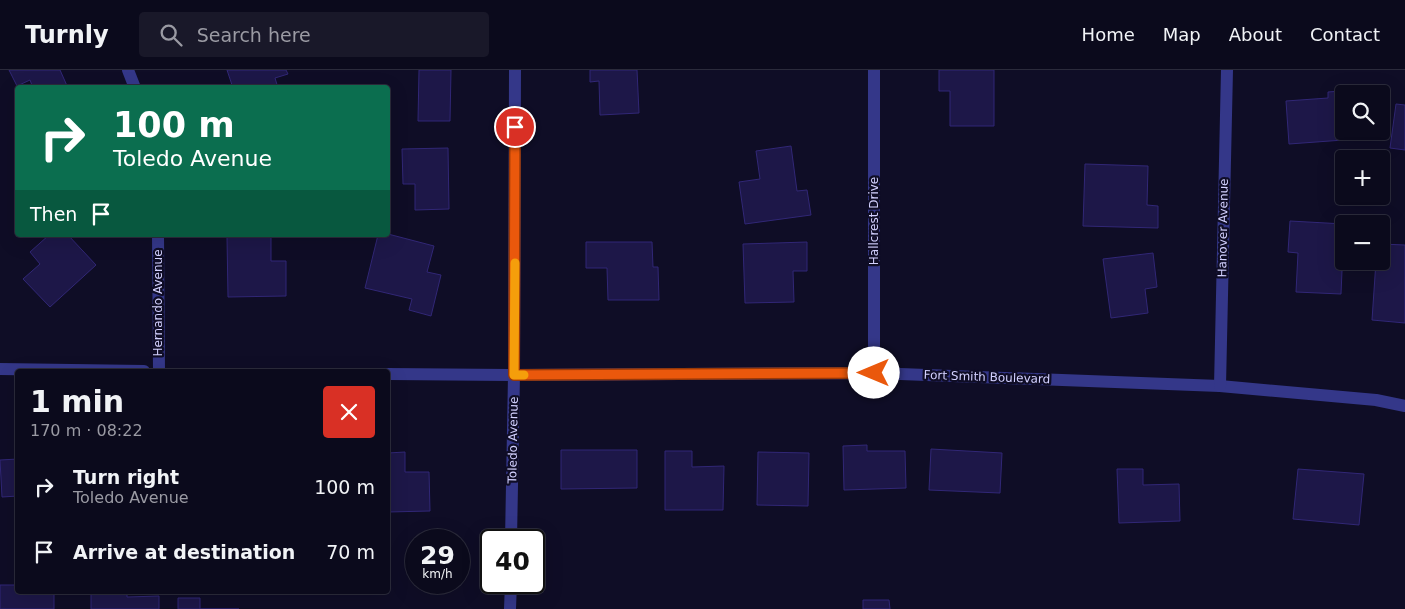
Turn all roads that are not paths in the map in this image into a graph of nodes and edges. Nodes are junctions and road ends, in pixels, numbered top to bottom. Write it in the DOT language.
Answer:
graph roads {
  1 [pos="128,70"];
  2 [pos="515,70"];
  3 [pos="874,70"];
  4 [pos="1226,70"];
  5 [pos="134,85"];
  6 [pos="158,237"];
  7 [pos="0,369"];
  8 [pos="15,369"];
  9 [pos="158,369"];
  10 [pos="874,373"];
  11 [pos="390,374"];
  12 [pos="514,375"];
  13 [pos="1220,386"];
  14 [pos="1405,406"];
  15 [pos="512,529"];
  16 [pos="511,594"];
  17 [pos="510,609"];
  1 -- 5 [label="street"];
  2 -- 12 [label="street, Toledo Avenue"];
  3 -- 10 [label="street, Hallcrest Drive"];
  4 -- 13 [label="street, Hanover Avenue"];
  6 -- 9 [label="street, Hernando Avenue"];
  7 -- 8 [label="street"];
  10 -- 12 [label="street, Fort Smith Boulevard"];
  10 -- 13 [label="street, Fort Smith Boulevard"];
  11 -- 12 [label="street, Fort Smith Boulevard"];
  12 -- 15 [label="street, Toledo Avenue"];
  13 -- 14 [label="street, Fort Smith Boulevard"];
  16 -- 17 [label="street"];
}
